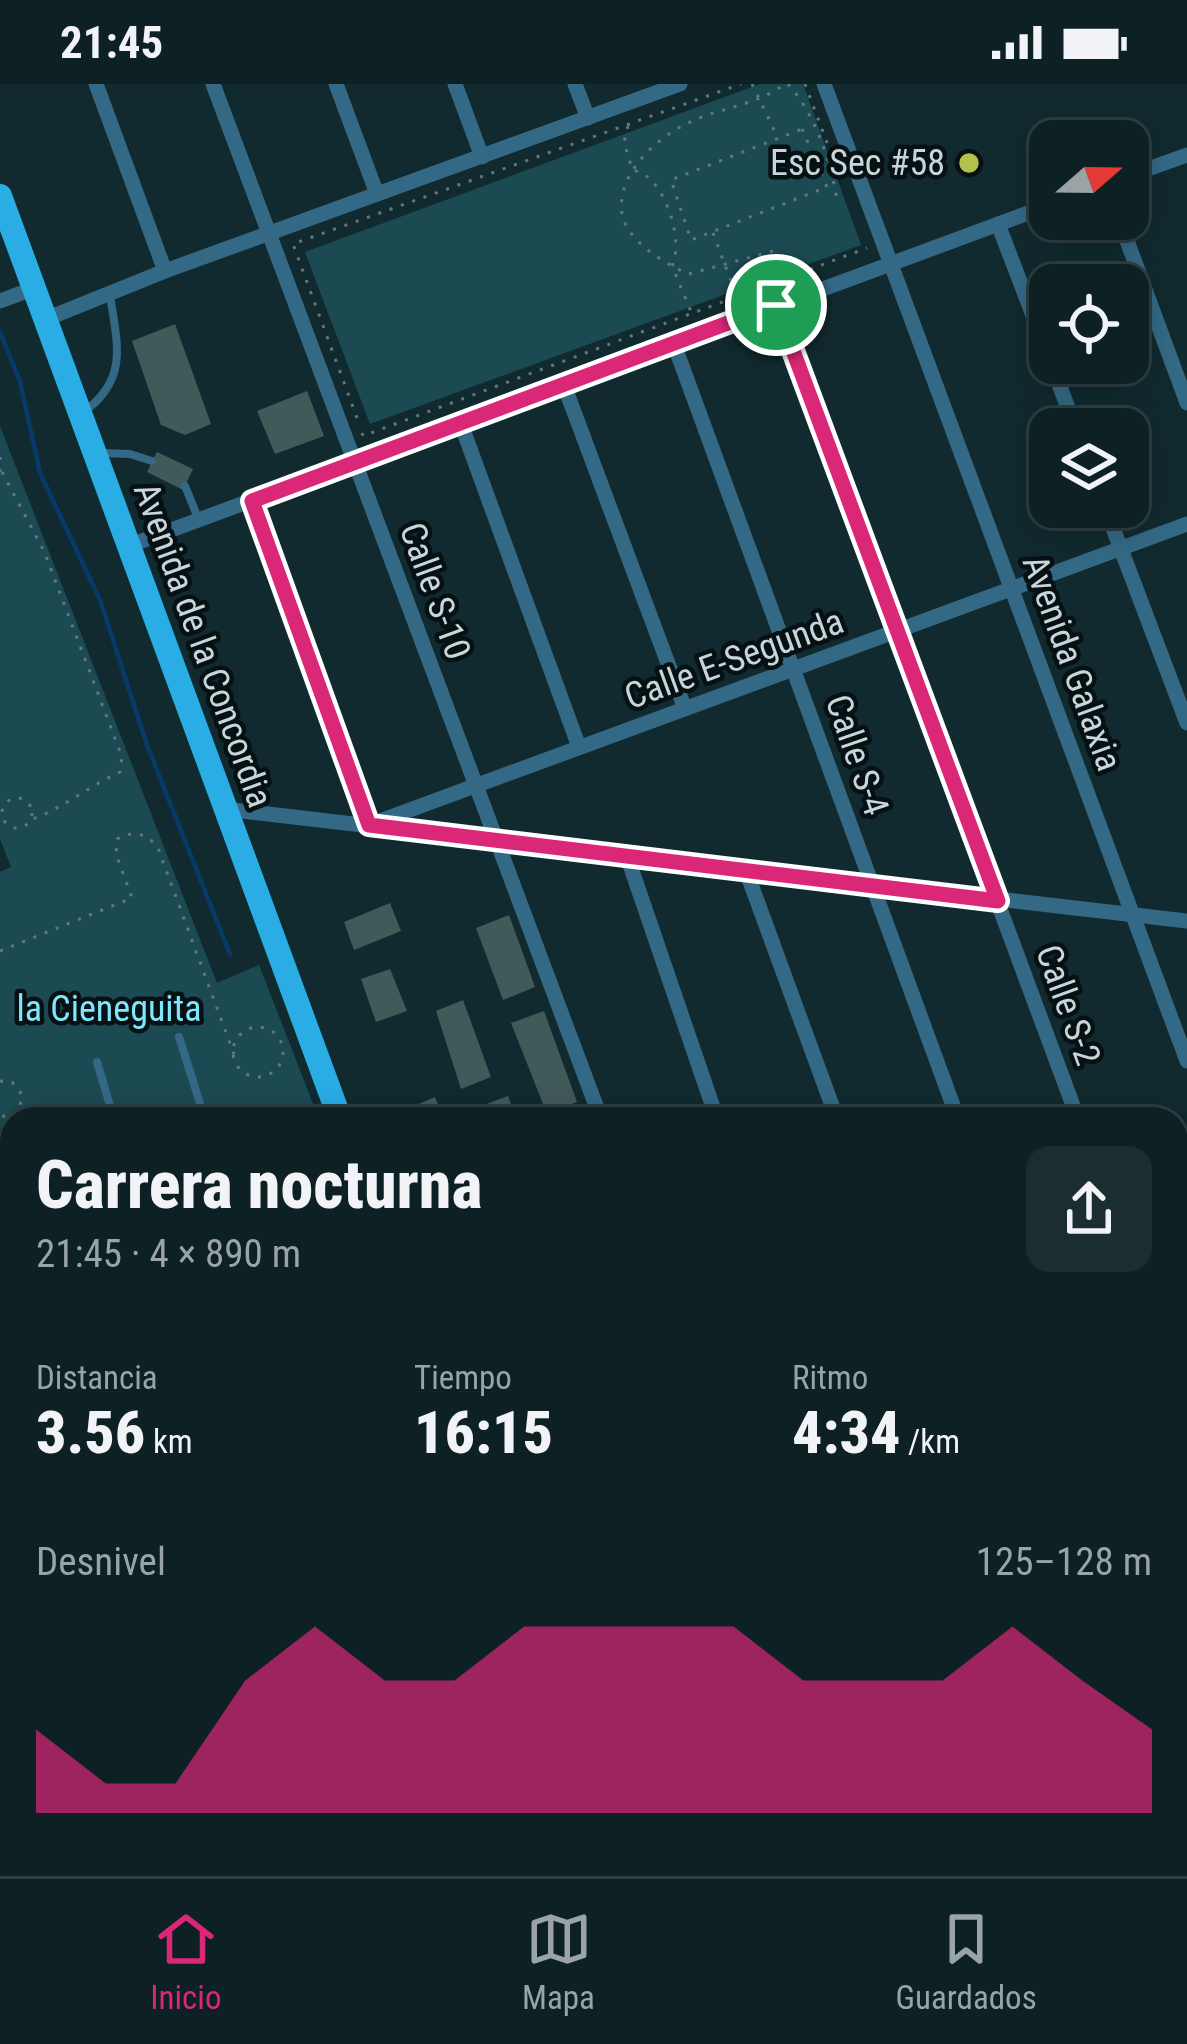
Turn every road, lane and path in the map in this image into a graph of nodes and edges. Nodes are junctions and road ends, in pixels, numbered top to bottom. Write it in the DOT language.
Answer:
graph roads {
  1 [pos="96,84"];
  2 [pos="213,84"];
  3 [pos="337,84"];
  4 [pos="454,84"];
  5 [pos="575,84"];
  6 [pos="680,84"];
  7 [pos="741,84"];
  8 [pos="752,84"];
  9 [pos="787,84"];
  10 [pos="805,84"];
  11 [pos="824,84"];
  12 [pos="758,100"];
  13 [pos="587,118"];
  14 [pos="628,124"];
  15 [pos="778,139"];
  16 [pos="1187,155"];
  17 [pos="482,157"];
  18 [pos="632,169"];
  19 [pos="1149,169"];
  20 [pos="844,188"];
  21 [pos="377,194"];
  22 [pos="0,196"];
  23 [pos="837,203"];
  24 [pos="1029,213"];
  25 [pos="998,224"];
  26 [pos="712,232"];
  27 [pos="268,234"];
  28 [pos="1127,240"];
  29 [pos="868,250"];
  30 [pos="773,251"];
  31 [pos="892,261"];
  32 [pos="672,266"];
  33 [pos="725,266"];
  34 [pos="165,271"];
  35 [pos="35,288"];
  36 [pos="110,293"];
  37 [pos="737,297"];
  38 [pos="0,301"];
  39 [pos="776,305"];
  40 [pos="1029,306"];
  41 [pos="692,314"];
  42 [pos="46,319"];
  43 [pos="674,344"];
  44 [pos="564,385"];
  45 [pos="1187,404"];
  46 [pos="80,414"];
  47 [pos="460,424"];
  48 [pos="95,454"];
  49 [pos="0,457"];
  50 [pos="152,461"];
  51 [pos="356,463"];
  52 [pos="1,475"];
  53 [pos="185,486"];
  54 [pos="252,501"];
  55 [pos="199,520"];
  56 [pos="1187,524"];
  57 [pos="1113,528"];
  58 [pos="128,546"];
  59 [pos="1121,549"];
  60 [pos="1014,588"];
  61 [pos="898,630"];
  62 [pos="796,668"];
  63 [pos="685,709"];
  64 [pos="1187,723"];
  65 [pos="579,747"];
  66 [pos="475,787"];
  67 [pos="225,809"];
  68 [pos="30,820"];
  69 [pos="369,825"];
  70 [pos="496,842"];
  71 [pos="627,856"];
  72 [pos="745,868"];
  73 [pos="871,884"];
  74 [pos="998,901"];
  75 [pos="1133,915"];
  76 [pos="1187,921"];
  77 [pos="0,951"];
  78 [pos="178,1037"];
  79 [pos="234,1055"];
  80 [pos="1187,1061"];
  81 [pos="97,1063"];
  82 [pos="0,1081"];
  83 [pos="19,1107"];
  84 [pos="110,1107"];
  85 [pos="201,1107"];
  86 [pos="336,1107"];
  87 [pos="596,1107"];
  88 [pos="713,1107"];
  89 [pos="833,1107"];
  90 [pos="954,1107"];
  91 [pos="1074,1107"];
  1 -- 34 [label="street"];
  2 -- 27 [label="street, Calle S-10"];
  3 -- 21 [label="street"];
  4 -- 17 [label="street"];
  5 -- 13 [label="street"];
  6 -- 13 [label="street"];
  7 -- 14 [label="path"];
  8 -- 12 [label="path"];
  9 -- 12 [label="path"];
  9 -- 23 [label="path"];
  10 -- 20 [label="path"];
  11 -- 31 [label="street, Avenida Galaxia"];
  12 -- 15 [label="path"];
  12 -- 18 [label="path"];
  13 -- 17 [label="street"];
  14 -- 18 [label="path"];
  14 -- 41 [label="path"];
  15 -- 26 [label="path"];
  15 -- 26 [label="path"];
  16 -- 19 [label="street"];
  17 -- 21 [label="street"];
  18 -- 32 [label="path"];
  18 -- 32 [label="path"];
  21 -- 27 [label="street"];
  22 -- 35 [label="main road, Avenida de la Concordia"];
  24 -- 25 [label="street"];
  25 -- 31 [label="street"];
  25 -- 40 [label="street"];
  26 -- 33 [label="path"];
  27 -- 34 [label="street"];
  27 -- 51 [label="street, Calle S-10"];
  28 -- 45 [label="street"];
  29 -- 37 [label="path"];
  30 -- 33 [label="path"];
  31 -- 39 [label="street"];
  31 -- 60 [label="street, Avenida Galaxia"];
  32 -- 33 [label="path"];
  32 -- 41 [label="path"];
  33 -- 37 [label="path"];
  34 -- 36 [label="street"];
  35 -- 38 [label="street"];
  35 -- 42 [label="main road, Avenida de la Concordia"];
  36 -- 42 [label="street"];
  36 -- 46 [label="lane"];
  37 -- 41 [label="path"];
  39 -- 43 [label="street"];
  39 -- 61 [label="street, Calle S-2"];
  42 -- 46 [label="main road, Avenida de la Concordia"];
  43 -- 44 [label="street"];
  43 -- 62 [label="street, Calle S-4"];
  44 -- 47 [label="street"];
  44 -- 63 [label="street"];
  46 -- 48 [label="main road, Avenida de la Concordia"];
  47 -- 51 [label="street"];
  47 -- 65 [label="street"];
  48 -- 50 [label="lane"];
  48 -- 58 [label="main road, Avenida de la Concordia"];
  49 -- 52 [label="path"];
  51 -- 54 [label="street"];
  51 -- 66 [label="street, Calle S-10"];
  52 -- 68 [label="path"];
  53 -- 55 [label="lane"];
  54 -- 55 [label="street"];
  54 -- 69 [label="street"];
  55 -- 58 [label="street"];
  56 -- 59 [label="street, Calle E-Segunda"];
  57 -- 59 [label="street"];
  58 -- 67 [label="main road, Avenida de la Concordia"];
  59 -- 60 [label="street, Calle E-Segunda"];
  59 -- 64 [label="street"];
  60 -- 61 [label="street, Calle E-Segunda"];
  60 -- 75 [label="street, Avenida Galaxia"];
  61 -- 62 [label="street, Calle E-Segunda"];
  61 -- 74 [label="street, Calle S-2"];
  62 -- 63 [label="street, Calle E-Segunda"];
  62 -- 73 [label="street, Calle S-4"];
  63 -- 65 [label="street, Calle E-Segunda"];
  65 -- 66 [label="street, Calle E-Segunda"];
  66 -- 69 [label="street, Calle E-Segunda"];
  66 -- 70 [label="street, Calle S-10"];
  67 -- 69 [label="street"];
  67 -- 86 [label="main road, Avenida de la Concordia"];
  68 -- 68 [label="path"];
  69 -- 70 [label="street"];
  70 -- 71 [label="street"];
  70 -- 87 [label="street, Calle S-10"];
  71 -- 72 [label="street"];
  71 -- 88 [label="street"];
  72 -- 73 [label="street"];
  72 -- 89 [label="street"];
  73 -- 74 [label="street"];
  73 -- 90 [label="street, Calle S-4"];
  74 -- 75 [label="street"];
  74 -- 91 [label="street, Calle S-2"];
  75 -- 76 [label="street"];
  75 -- 80 [label="street, Avenida Galaxia"];
  77 -- 79 [label="path"];
  78 -- 85 [label="lane"];
  79 -- 79 [label="path"];
  81 -- 84 [label="lane"];
  82 -- 83 [label="path"];
}
